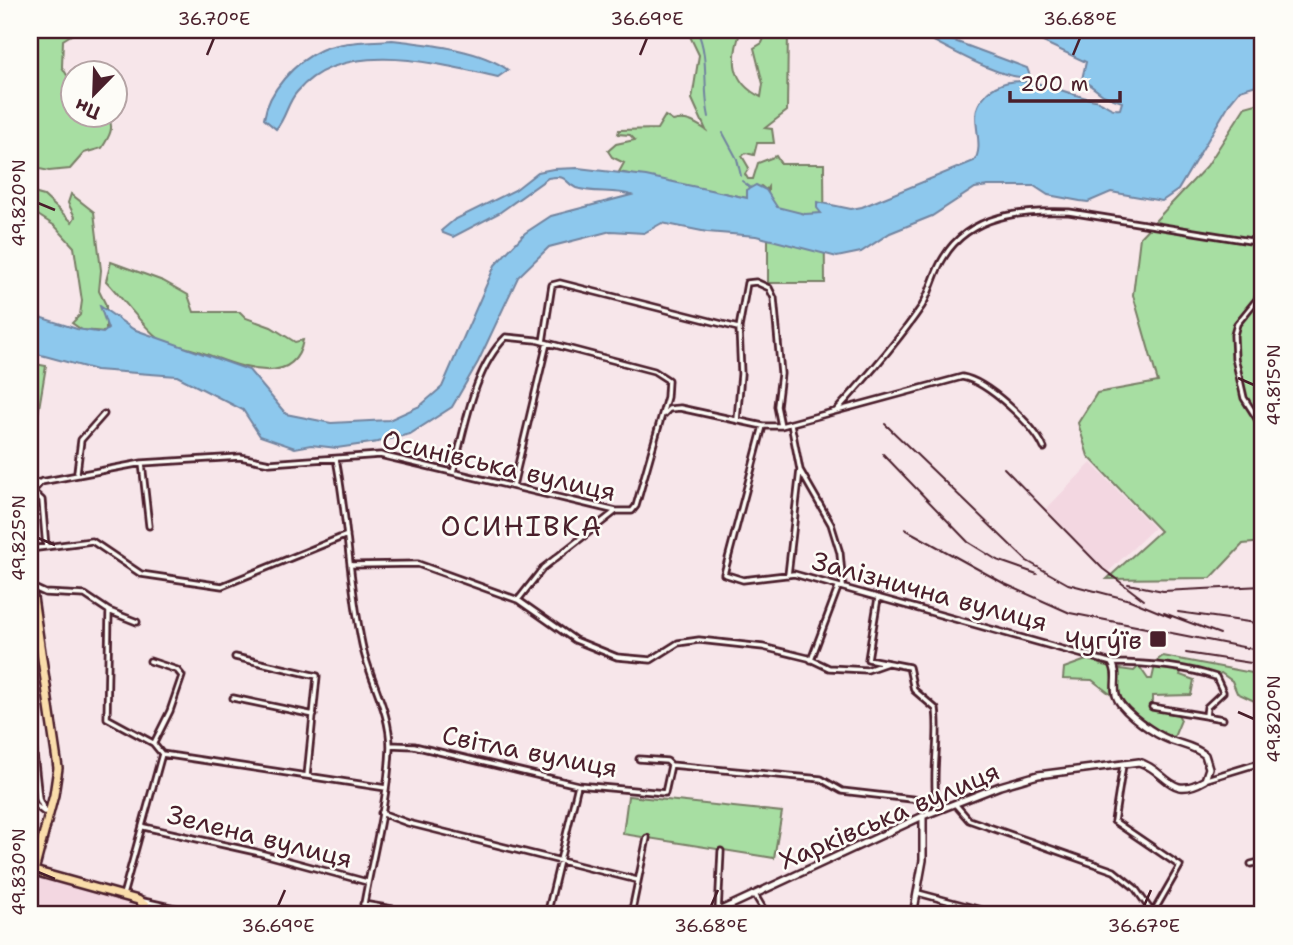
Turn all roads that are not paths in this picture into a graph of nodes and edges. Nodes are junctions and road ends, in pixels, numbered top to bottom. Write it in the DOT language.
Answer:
graph roads {
  1 [pos="1263,243"];
  2 [pos="1263,292"];
  3 [pos="738,328"];
  4 [pos="545,342"];
  5 [pos="667,397"];
  6 [pos="674,407"];
  7 [pos="836,411"];
  8 [pos="104,414"];
  9 [pos="662,415"];
  10 [pos="737,420"];
  11 [pos="791,424"];
  12 [pos="763,426"];
  13 [pos="781,426"];
  14 [pos="1263,428"];
  15 [pos="1044,448"];
  16 [pos="335,459"];
  17 [pos="142,463"];
  18 [pos="800,470"];
  19 [pos="453,472"];
  20 [pos="77,473"];
  21 [pos="44,480"];
  22 [pos="30,484"];
  23 [pos="513,486"];
  24 [pos="31,492"];
  25 [pos="616,511"];
  26 [pos="149,526"];
  27 [pos="347,536"];
  28 [pos="46,547"];
  29 [pos="30,549"];
  30 [pos="351,565"];
  31 [pos="788,575"];
  32 [pos="30,577"];
  33 [pos="32,586"];
  34 [pos="841,587"];
  35 [pos="878,598"];
  36 [pos="518,600"];
  37 [pos="109,611"];
  38 [pos="137,622"];
  39 [pos="235,657"];
  40 [pos="811,660"];
  41 [pos="150,661"];
  42 [pos="887,663"];
  43 [pos="1112,663"];
  44 [pos="233,698"];
  45 [pos="1152,707"];
  46 [pos="314,715"];
  47 [pos="1206,716"];
  48 [pos="30,717"];
  49 [pos="1223,719"];
  50 [pos="153,743"];
  51 [pos="390,745"];
  52 [pos="30,754"];
  53 [pos="162,754"];
  54 [pos="35,756"];
  55 [pos="639,759"];
  56 [pos="1263,762"];
  57 [pos="1123,763"];
  58 [pos="671,765"];
  59 [pos="307,776"];
  60 [pos="1205,780"];
  61 [pos="578,785"];
  62 [pos="386,788"];
  63 [pos="30,802"];
  64 [pos="954,802"];
  65 [pos="926,812"];
  66 [pos="381,813"];
  67 [pos="47,814"];
  68 [pos="144,827"];
  69 [pos="647,838"];
  70 [pos="721,851"];
  71 [pos="560,860"];
  72 [pos="1263,862"];
  73 [pos="1251,864"];
  74 [pos="32,870"];
  75 [pos="638,880"];
  76 [pos="367,882"];
  77 [pos="30,885"];
  78 [pos="917,893"];
  79 [pos="122,895"];
  80 [pos="755,895"];
  81 [pos="138,900"];
  82 [pos="363,904"];
  83 [pos="718,912"];
  84 [pos="1154,914"];
  85 [pos="158,915"];
  86 [pos="206,915"];
  87 [pos="362,915"];
  88 [pos="428,915"];
  89 [pos="547,915"];
  90 [pos="631,915"];
  91 [pos="710,915"];
  92 [pos="768,915"];
  93 [pos="913,915"];
  94 [pos="1000,915"];
  1 -- 7 [label="street"];
  2 -- 14 [label="street"];
  3 -- 4 [label="street"];
  3 -- 10 [label="street"];
  3 -- 13 [label="street"];
  4 -- 5 [label="street"];
  4 -- 19 [label="street"];
  4 -- 23 [label="street"];
  5 -- 6 [label="street"];
  5 -- 9 [label="street"];
  6 -- 9 [label="street"];
  6 -- 10 [label="street"];
  7 -- 11 [label="street"];
  7 -- 15 [label="street"];
  8 -- 20 [label="street"];
  9 -- 25 [label="street, Осинівська вулиця"];
  10 -- 12 [label="street"];
  11 -- 13 [label="street"];
  11 -- 18 [label="street"];
  12 -- 13 [label="street"];
  12 -- 31 [label="street, Залізнична вулиця"];
  16 -- 17 [label="street, Осинівська вулиця"];
  16 -- 19 [label="street, Осинівська вулиця"];
  16 -- 27 [label="street"];
  17 -- 20 [label="street, Осинівська вулиця"];
  17 -- 26 [label="street"];
  18 -- 31 [label="street"];
  18 -- 34 [label="street"];
  19 -- 23 [label="street, Осинівська вулиця"];
  20 -- 21 [label="street, Осинівська вулиця"];
  21 -- 22 [label="street, Осинівська вулиця"];
  21 -- 24 [label="street"];
  23 -- 25 [label="street, Осинівська вулиця"];
  24 -- 28 [label="street"];
  25 -- 36 [label="street"];
  27 -- 28 [label="street"];
  27 -- 30 [label="street"];
  28 -- 29 [label="street"];
  30 -- 36 [label="street"];
  30 -- 51 [label="street"];
  31 -- 34 [label="street, Залізнична вулиця"];
  32 -- 33 [label="main road"];
  33 -- 37 [label="street"];
  33 -- 67 [label="main road"];
  34 -- 35 [label="street, Залізнична вулиця"];
  34 -- 40 [label="street"];
  35 -- 42 [label="street"];
  35 -- 43 [label="street, Залізнична вулиця"];
  36 -- 40 [label="street"];
  37 -- 38 [label="street"];
  37 -- 50 [label="street"];
  39 -- 46 [label="street"];
  40 -- 42 [label="street"];
  41 -- 50 [label="street"];
  42 -- 65 [label="street"];
  43 -- 47 [label="street, Залізнична вулиця"];
  43 -- 60 [label="street"];
  44 -- 46 [label="street"];
  45 -- 47 [label="street"];
  46 -- 59 [label="street"];
  47 -- 49 [label="street"];
  48 -- 54 [label="street"];
  50 -- 53 [label="street"];
  51 -- 61 [label="street, Світла вулиця"];
  51 -- 62 [label="street"];
  52 -- 54 [label="street"];
  53 -- 59 [label="street"];
  53 -- 68 [label="street"];
  54 -- 67 [label="street"];
  55 -- 58 [label="street"];
  56 -- 60 [label="street, Харківська вулиця"];
  57 -- 60 [label="street, Харківська вулиця"];
  57 -- 64 [label="street, Харківська вулиця"];
  57 -- 84 [label="street"];
  58 -- 61 [label="street, Світла вулиця"];
  58 -- 65 [label="street"];
  59 -- 62 [label="street"];
  61 -- 71 [label="street"];
  62 -- 66 [label="street"];
  63 -- 67 [label="street"];
  64 -- 65 [label="street, Харківська вулиця"];
  64 -- 84 [label="street"];
  65 -- 78 [label="street"];
  65 -- 80 [label="street, Харківська вулиця"];
  66 -- 71 [label="street"];
  66 -- 76 [label="street"];
  67 -- 74 [label="main road"];
  68 -- 76 [label="street, Зелена вулиця"];
  68 -- 79 [label="street"];
  69 -- 75 [label="street"];
  70 -- 83 [label="street"];
  71 -- 75 [label="street"];
  71 -- 89 [label="street"];
  72 -- 73 [label="street"];
  74 -- 77 [label="street"];
  74 -- 79 [label="main road"];
  75 -- 90 [label="street"];
  76 -- 82 [label="street"];
  78 -- 93 [label="street"];
  78 -- 94 [label="street"];
  79 -- 81 [label="main road"];
  80 -- 83 [label="street, Харківська вулиця"];
  80 -- 92 [label="street"];
  81 -- 85 [label="main road"];
  81 -- 86 [label="street"];
  82 -- 87 [label="street"];
  82 -- 88 [label="street"];
  83 -- 91 [label="street, Харківська вулиця"];
}
